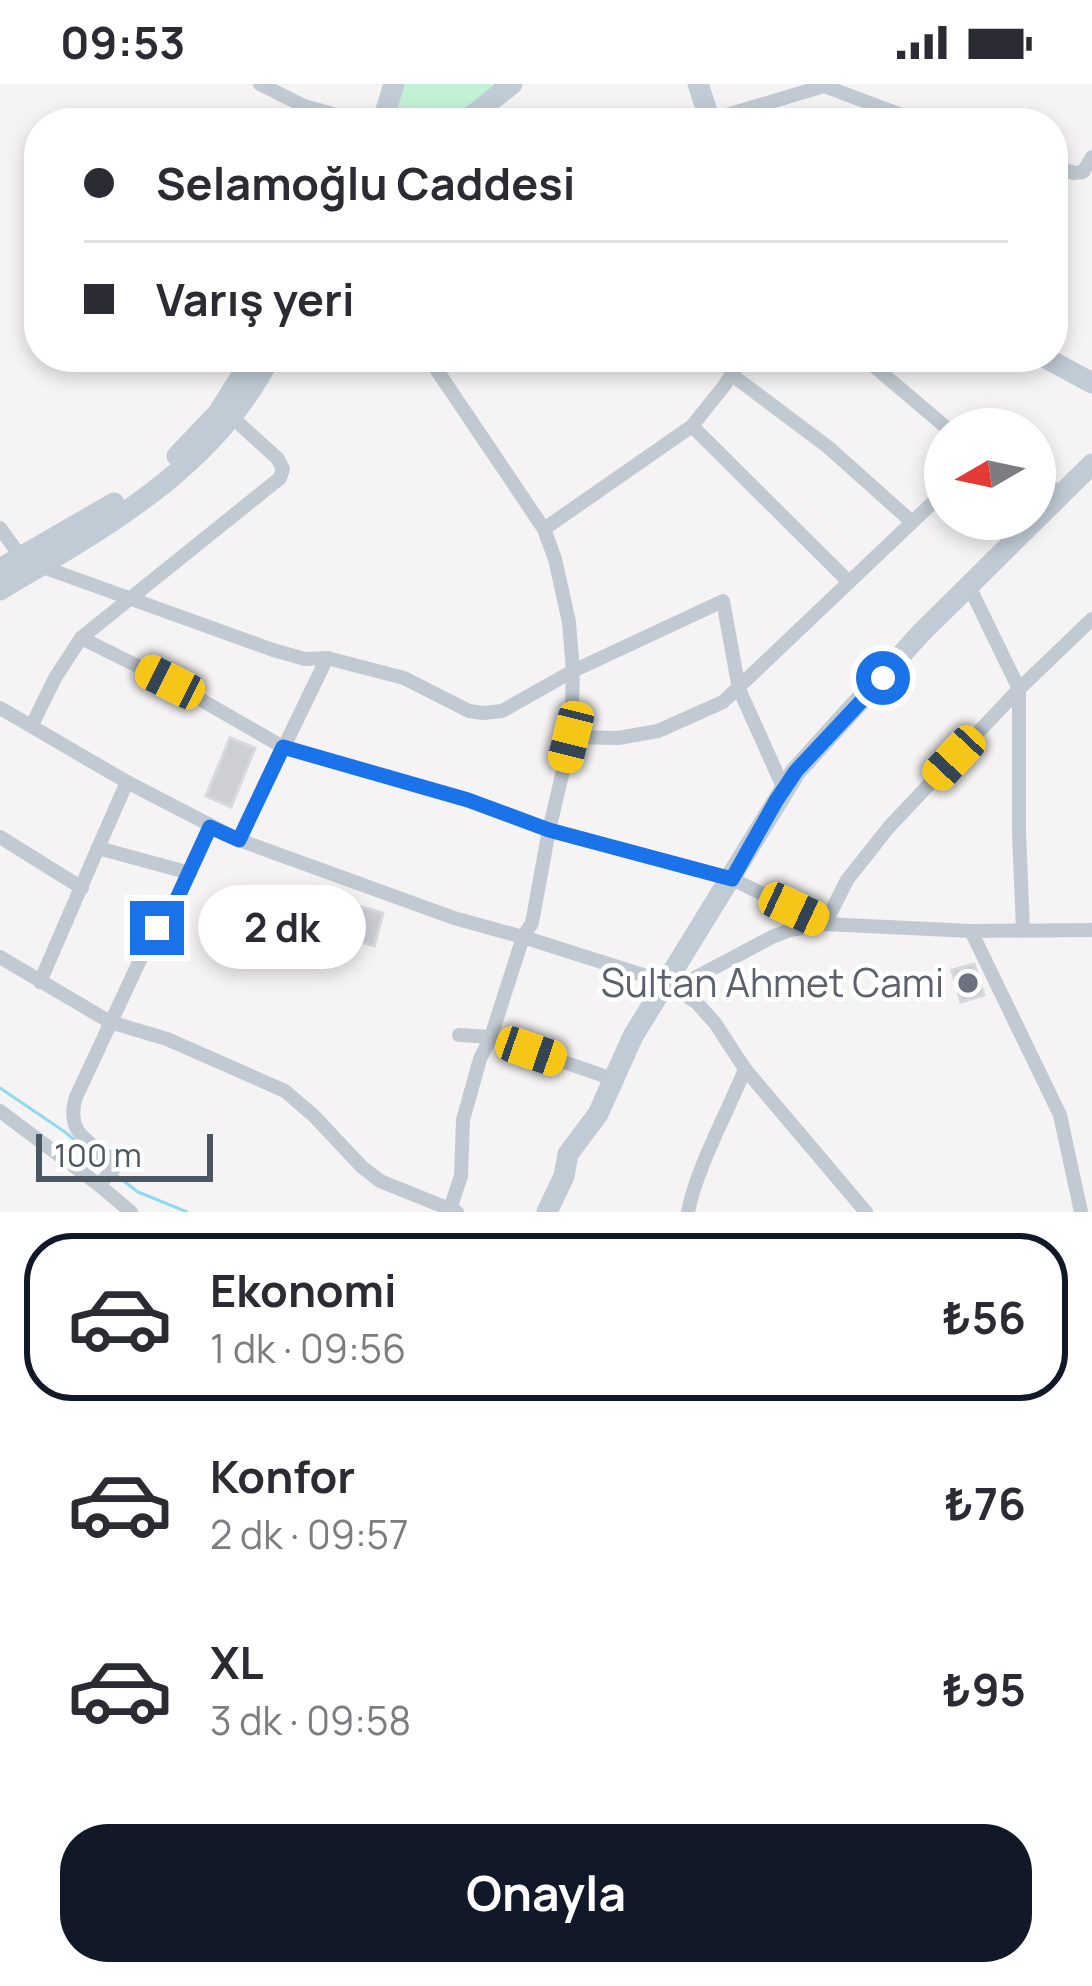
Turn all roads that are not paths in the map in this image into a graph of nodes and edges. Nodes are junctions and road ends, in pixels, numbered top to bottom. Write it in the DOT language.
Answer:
graph roads {
  1 [pos="512,84"];
  2 [pos="263,85"];
  3 [pos="824,85"];
  4 [pos="311,108"];
  5 [pos="482,108"];
  6 [pos="753,108"];
  7 [pos="884,108"];
  8 [pos="1092,157"];
  9 [pos="1068,171"];
  10 [pos="243,372"];
  11 [pos="261,372"];
  12 [pos="438,372"];
  13 [pos="734,372"];
  14 [pos="881,372"];
  15 [pos="732,375"];
  16 [pos="924,409"];
  17 [pos="232,418"];
  18 [pos="692,426"];
  19 [pos="1092,464"];
  20 [pos="1056,490"];
  21 [pos="1061,493"];
  22 [pos="924,511"];
  23 [pos="912,522"];
  24 [pos="0,528"];
  25 [pos="544,529"];
  26 [pos="30,562"];
  27 [pos="0,569"];
  28 [pos="849,582"];
  29 [pos="969,586"];
  30 [pos="0,590"];
  31 [pos="130,601"];
  32 [pos="1092,619"];
  33 [pos="81,638"];
  34 [pos="327,658"];
  35 [pos="573,671"];
  36 [pos="739,689"];
  37 [pos="1019,689"];
  38 [pos="0,708"];
  39 [pos="32,725"];
  40 [pos="571,737"];
  41 [pos="283,747"];
  42 [pos="127,782"];
  43 [pos="784,789"];
  44 [pos="210,827"];
  45 [pos="549,830"];
  46 [pos="0,837"];
  47 [pos="239,840"];
  48 [pos="98,848"];
  49 [pos="190,873"];
  50 [pos="732,879"];
  51 [pos="82,888"];
  52 [pos="825,924"];
  53 [pos="1092,929"];
  54 [pos="1023,930"];
  55 [pos="971,931"];
  56 [pos="523,937"];
  57 [pos="0,957"];
  58 [pos="40,982"];
  59 [pos="672,985"];
  60 [pos="110,1022"];
  61 [pos="459,1035"];
  62 [pos="490,1037"];
  63 [pos="745,1069"];
  64 [pos="613,1079"];
  65 [pos="0,1111"];
  66 [pos="99,1185"];
  67 [pos="454,1210"];
  68 [pos="126,1211"];
  69 [pos="547,1212"];
  70 [pos="688,1212"];
  71 [pos="866,1212"];
  72 [pos="1081,1212"];
  1 -- 5 [label="street"];
  2 -- 4 [label="street"];
  3 -- 6 [label="street"];
  3 -- 7 [label="street"];
  8 -- 9 [label="street"];
  10 -- 26 [label="street"];
  11 -- 17 [label="street"];
  12 -- 25 [label="street"];
  13 -- 15 [label="street"];
  14 -- 16 [label="street"];
  15 -- 18 [label="street"];
  15 -- 23 [label="street"];
  17 -- 26 [label="street"];
  17 -- 31 [label="street"];
  18 -- 25 [label="street"];
  18 -- 28 [label="street"];
  19 -- 21 [label="street"];
  20 -- 21 [label="street"];
  21 -- 29 [label="street"];
  22 -- 23 [label="street"];
  23 -- 28 [label="street"];
  24 -- 26 [label="street"];
  25 -- 35 [label="street"];
  26 -- 27 [label="street"];
  26 -- 30 [label="street"];
  26 -- 31 [label="street"];
  28 -- 36 [label="street"];
  29 -- 37 [label="street"];
  29 -- 43 [label="street"];
  31 -- 33 [label="street"];
  31 -- 34 [label="street"];
  32 -- 37 [label="street"];
  33 -- 39 [label="street"];
  33 -- 41 [label="street"];
  34 -- 35 [label="street"];
  34 -- 41 [label="street"];
  35 -- 36 [label="street"];
  35 -- 40 [label="street"];
  36 -- 40 [label="street"];
  36 -- 43 [label="street"];
  37 -- 52 [label="street"];
  37 -- 54 [label="street"];
  38 -- 39 [label="street"];
  39 -- 42 [label="street"];
  40 -- 45 [label="street"];
  41 -- 45 [label="street"];
  41 -- 47 [label="street"];
  42 -- 44 [label="street"];
  42 -- 48 [label="street"];
  43 -- 50 [label="street"];
  44 -- 47 [label="street"];
  44 -- 49 [label="street"];
  45 -- 50 [label="street"];
  45 -- 56 [label="street"];
  46 -- 51 [label="street"];
  47 -- 56 [label="street"];
  48 -- 49 [label="street"];
  48 -- 51 [label="street"];
  49 -- 60 [label="street"];
  50 -- 52 [label="street"];
  50 -- 59 [label="street"];
  51 -- 58 [label="street"];
  52 -- 55 [label="street"];
  52 -- 59 [label="street"];
  53 -- 54 [label="street"];
  54 -- 55 [label="street"];
  55 -- 72 [label="street"];
  56 -- 59 [label="street"];
  56 -- 62 [label="street"];
  57 -- 58 [label="street"];
  58 -- 60 [label="street"];
  59 -- 63 [label="street"];
  59 -- 64 [label="street"];
  60 -- 66 [label="street"];
  60 -- 67 [label="street"];
  61 -- 62 [label="street"];
  62 -- 64 [label="street"];
  62 -- 67 [label="street"];
  63 -- 70 [label="street"];
  63 -- 71 [label="street"];
  64 -- 69 [label="street"];
  65 -- 66 [label="street"];
  66 -- 68 [label="street"];
}
